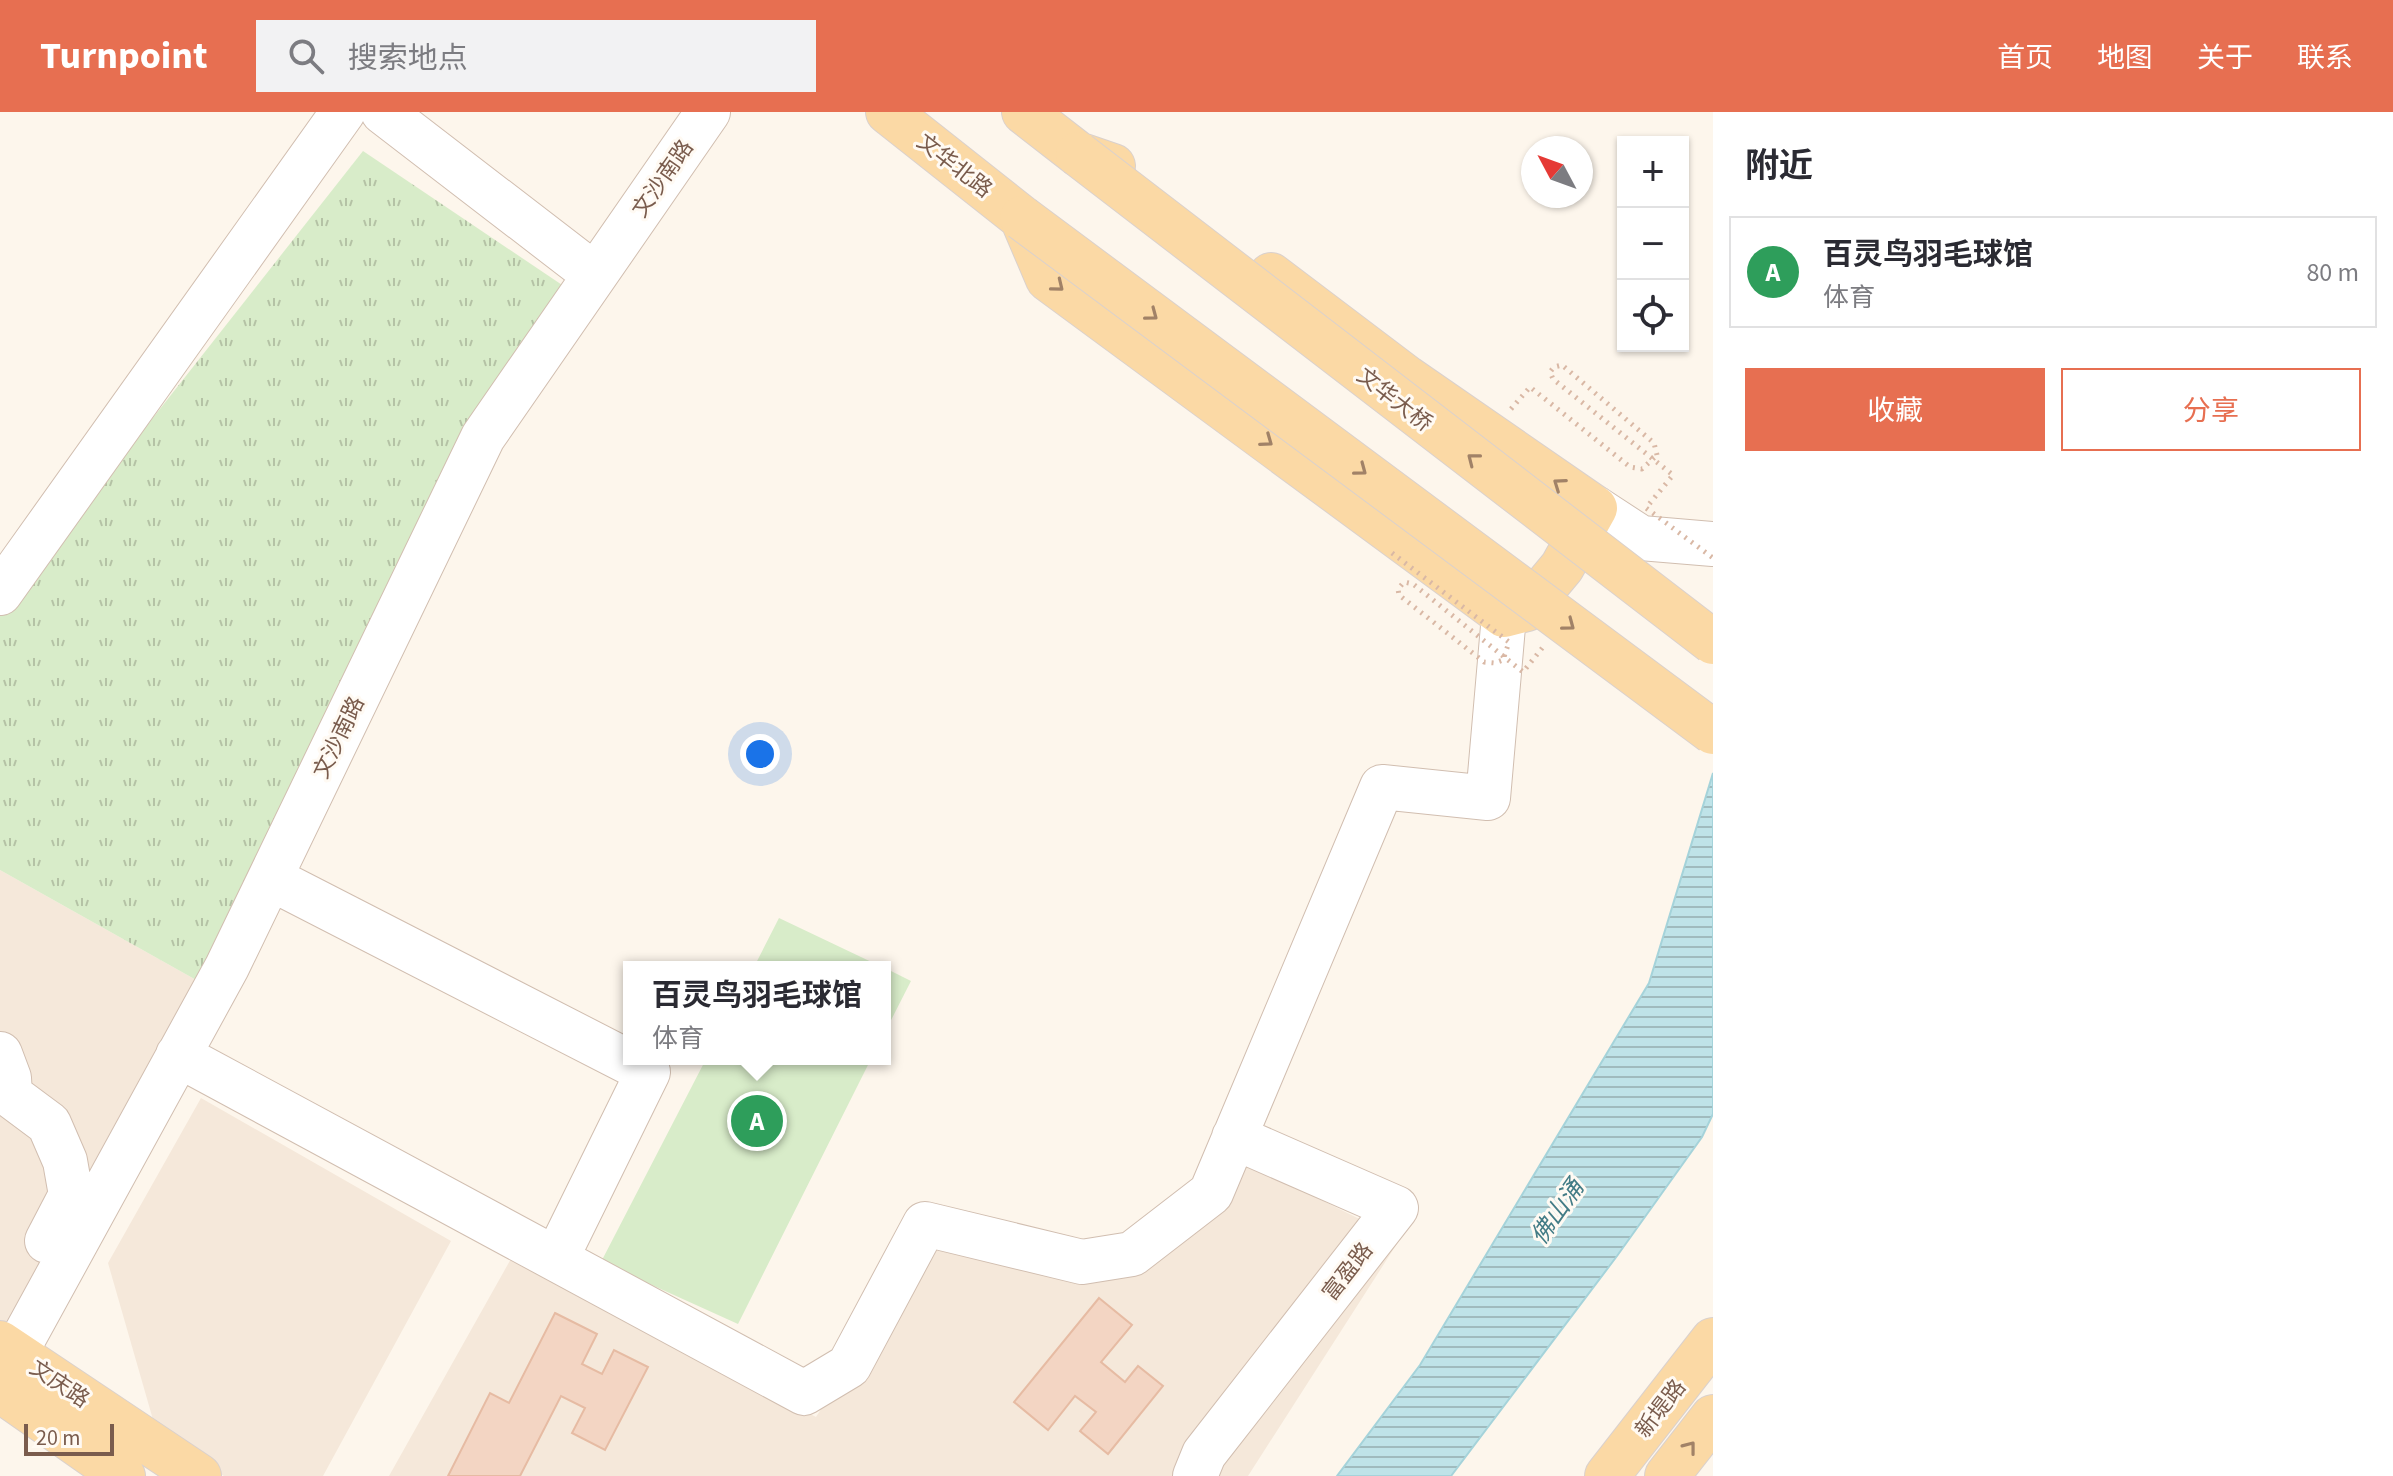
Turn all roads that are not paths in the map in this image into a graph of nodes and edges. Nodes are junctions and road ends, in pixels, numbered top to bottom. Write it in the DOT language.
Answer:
graph roads {
  1 [pos="343,112"];
  2 [pos="383,112"];
  3 [pos="708,112"];
  4 [pos="888,112"];
  5 [pos="1024,112"];
  6 [pos="1078,154"];
  7 [pos="1022,218"];
  8 [pos="595,275"];
  9 [pos="1595,508"];
  10 [pos="1713,544"];
  11 [pos="0,593"];
  12 [pos="1504,615"];
  13 [pos="1709,647"];
  14 [pos="1713,732"];
  15 [pos="270,878"];
  16 [pos="178,1055"];
  17 [pos="623,1059"];
  18 [pos="634,1065"];
  19 [pos="3,1083"];
  20 [pos="1234,1137"];
  21 [pos="556,1259"];
  22 [pos="1713,1340"];
  23 [pos="4,1367"];
  24 [pos="1713,1417"];
  25 [pos="123,1476"];
  26 [pos="199,1476"];
  27 [pos="1195,1476"];
  28 [pos="1607,1476"];
  29 [pos="1667,1476"];
  1 -- 11 [label="street"];
  2 -- 8 [label="street"];
  3 -- 8 [label="street, 文沙南路"];
  4 -- 7 [label="main road, 文华北路"];
  5 -- 6 [label="main road"];
  9 -- 6 [label="main road, one-way"];
  13 -- 6 [label="main road, 文华大桥, one-way, bridge"];
  7 -- 12 [label="main road, one-way"];
  7 -- 14 [label="main road, 文华北路, one-way, bridge"];
  8 -- 15 [label="street, 文沙南路"];
  9 -- 10 [label="street"];
  9 -- 12 [label="main road"];
  12 -- 20 [label="street"];
  15 -- 16 [label="street, 文沙南路"];
  15 -- 17 [label="street"];
  16 -- 21 [label="street"];
  16 -- 23 [label="street, 文沙南路"];
  18 -- 21 [label="street"];
  19 -- 23 [label="street"];
  20 -- 21 [label="street"];
  20 -- 27 [label="street, 富盈路"];
  22 -- 28 [label="main road, 新堤路"];
  23 -- 25 [label="main road, 文庆路"];
  23 -- 26 [label="main road, 文庆路"];
  29 -- 24 [label="main road, one-way"];
}
